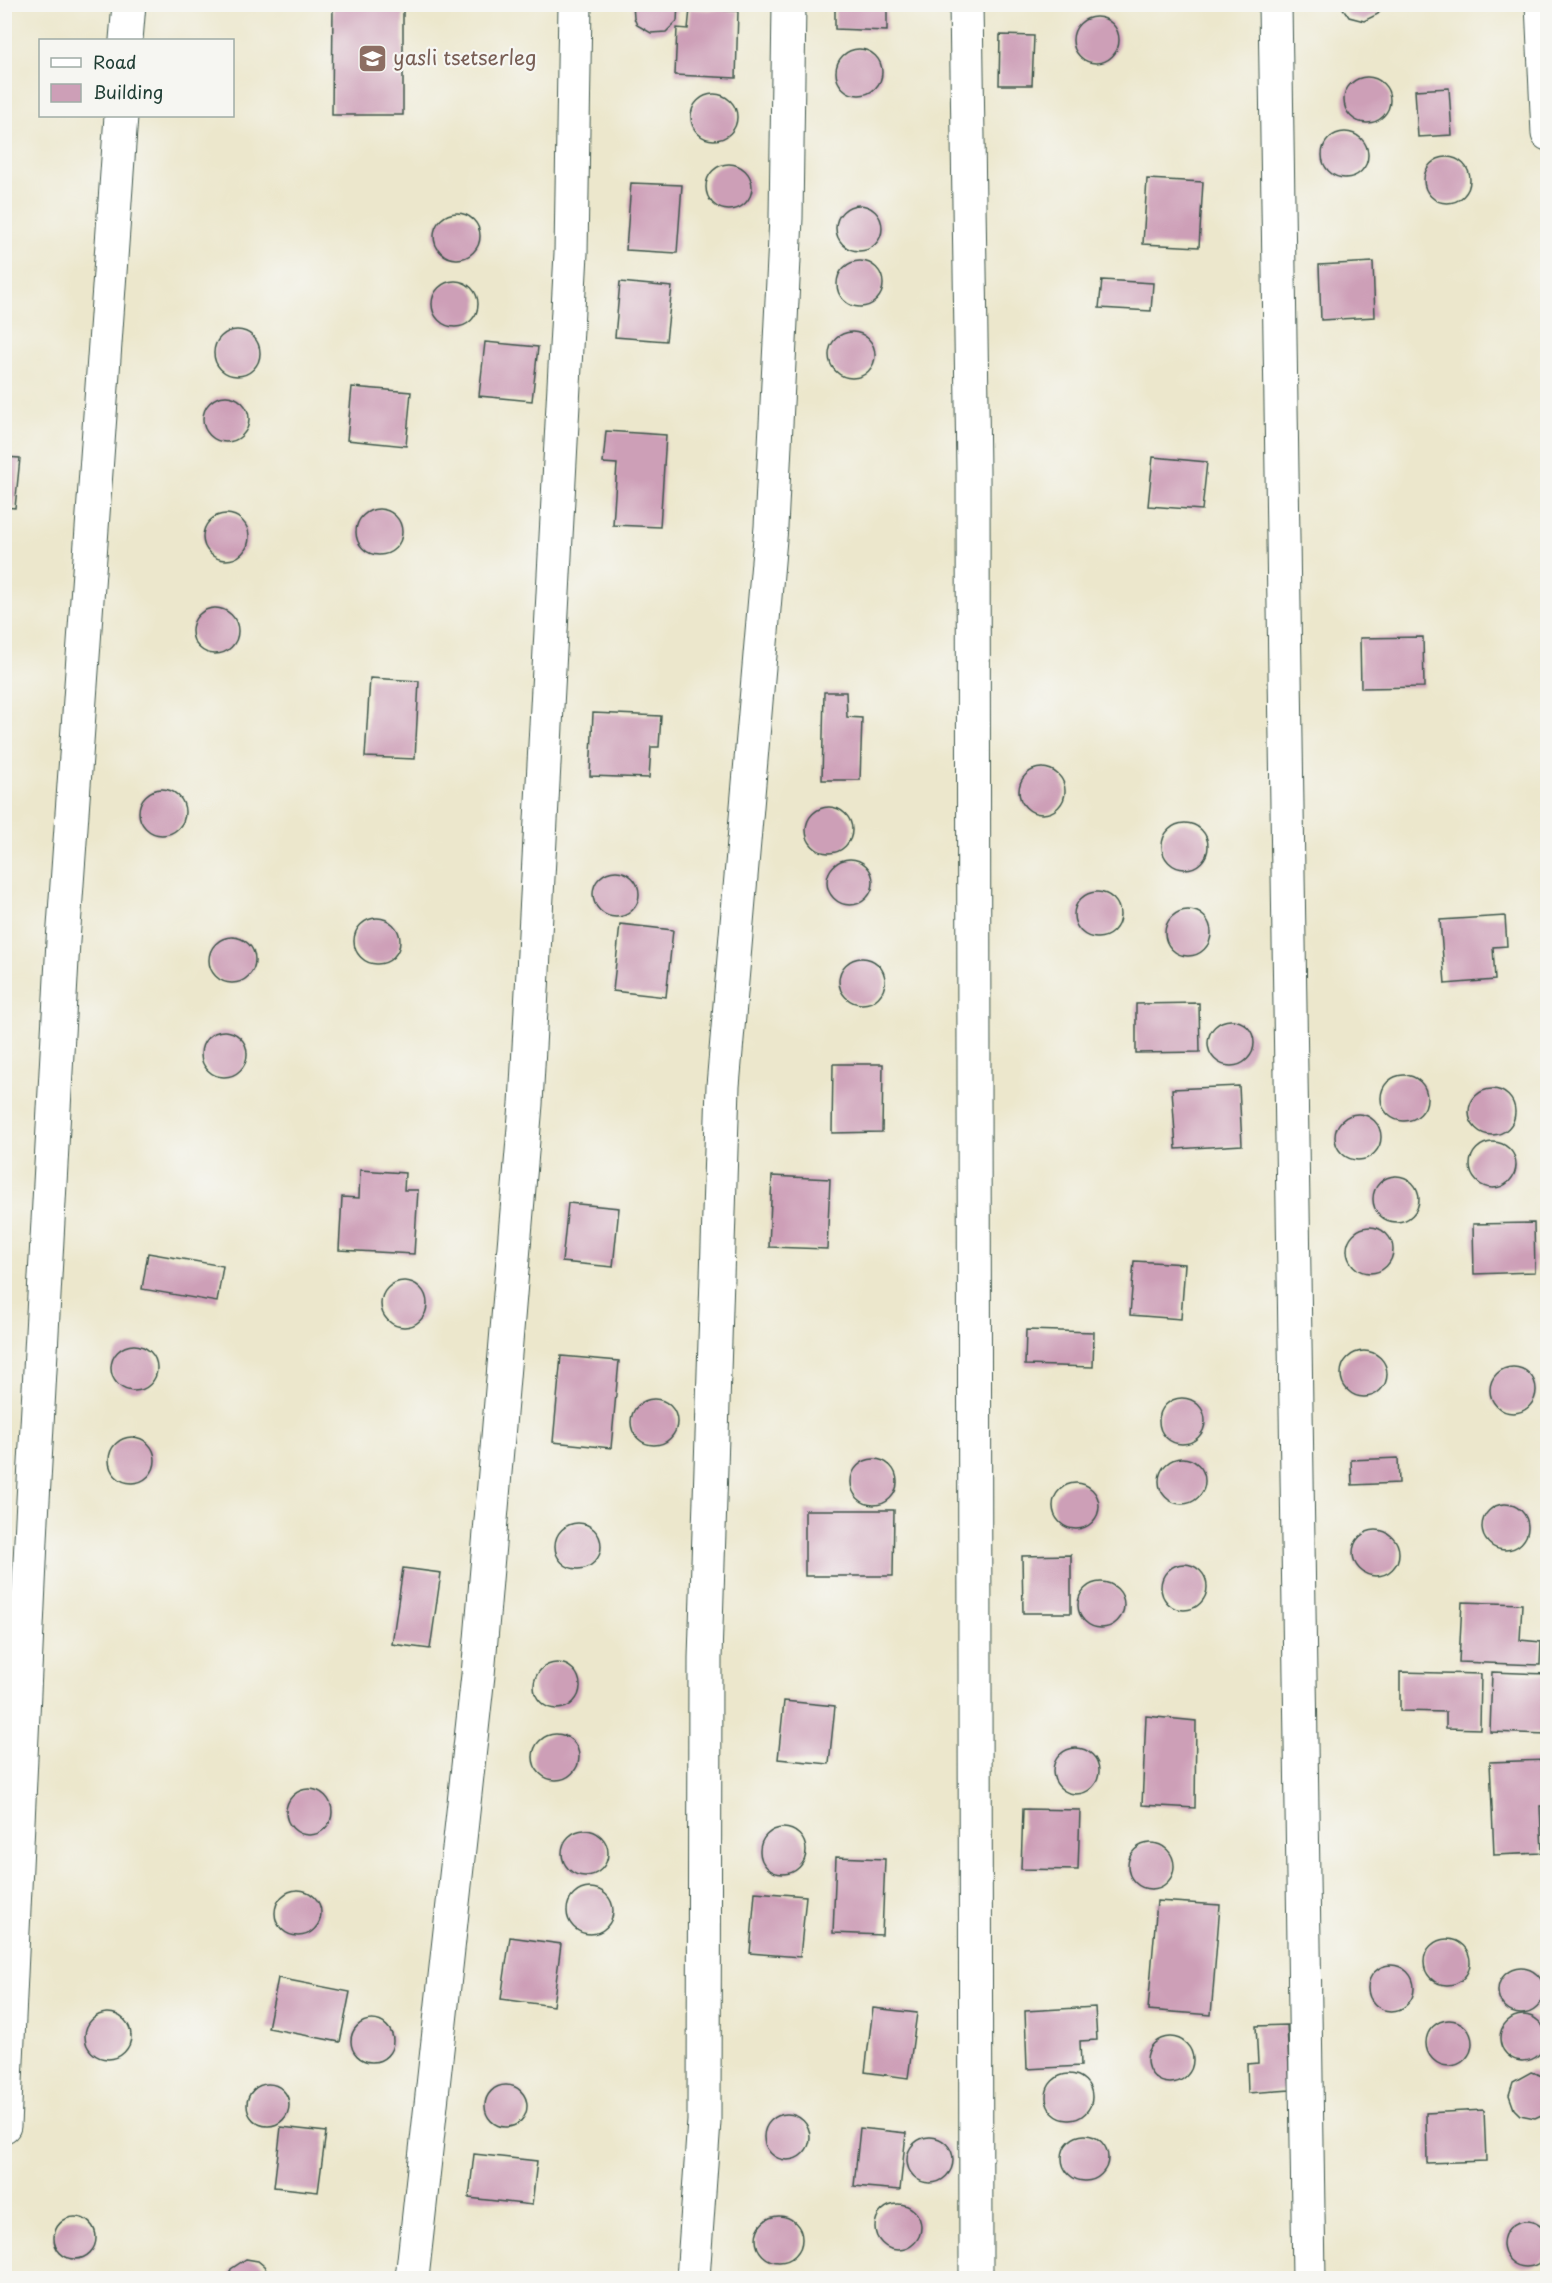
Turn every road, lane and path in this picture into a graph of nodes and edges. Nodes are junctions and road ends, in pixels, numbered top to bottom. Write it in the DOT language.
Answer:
graph roads {
  1 [pos="129,4"];
  2 [pos="575,4"];
  3 [pos="789,4"];
  4 [pos="966,4"];
  5 [pos="1275,4"];
  6 [pos="1542,4"];
  7 [pos="126,39"];
  8 [pos="121,117"];
  9 [pos="1548,134"];
  10 [pos="4,2126"];
  11 [pos="412,2278"];
  12 [pos="693,2278"];
  13 [pos="976,2278"];
  14 [pos="1310,2278"];
  1 -- 7 [label="street"];
  2 -- 11 [label="street"];
  3 -- 12 [label="street"];
  4 -- 13 [label="street"];
  5 -- 14 [label="street"];
  6 -- 9 [label="street"];
  8 -- 10 [label="street"];
}
